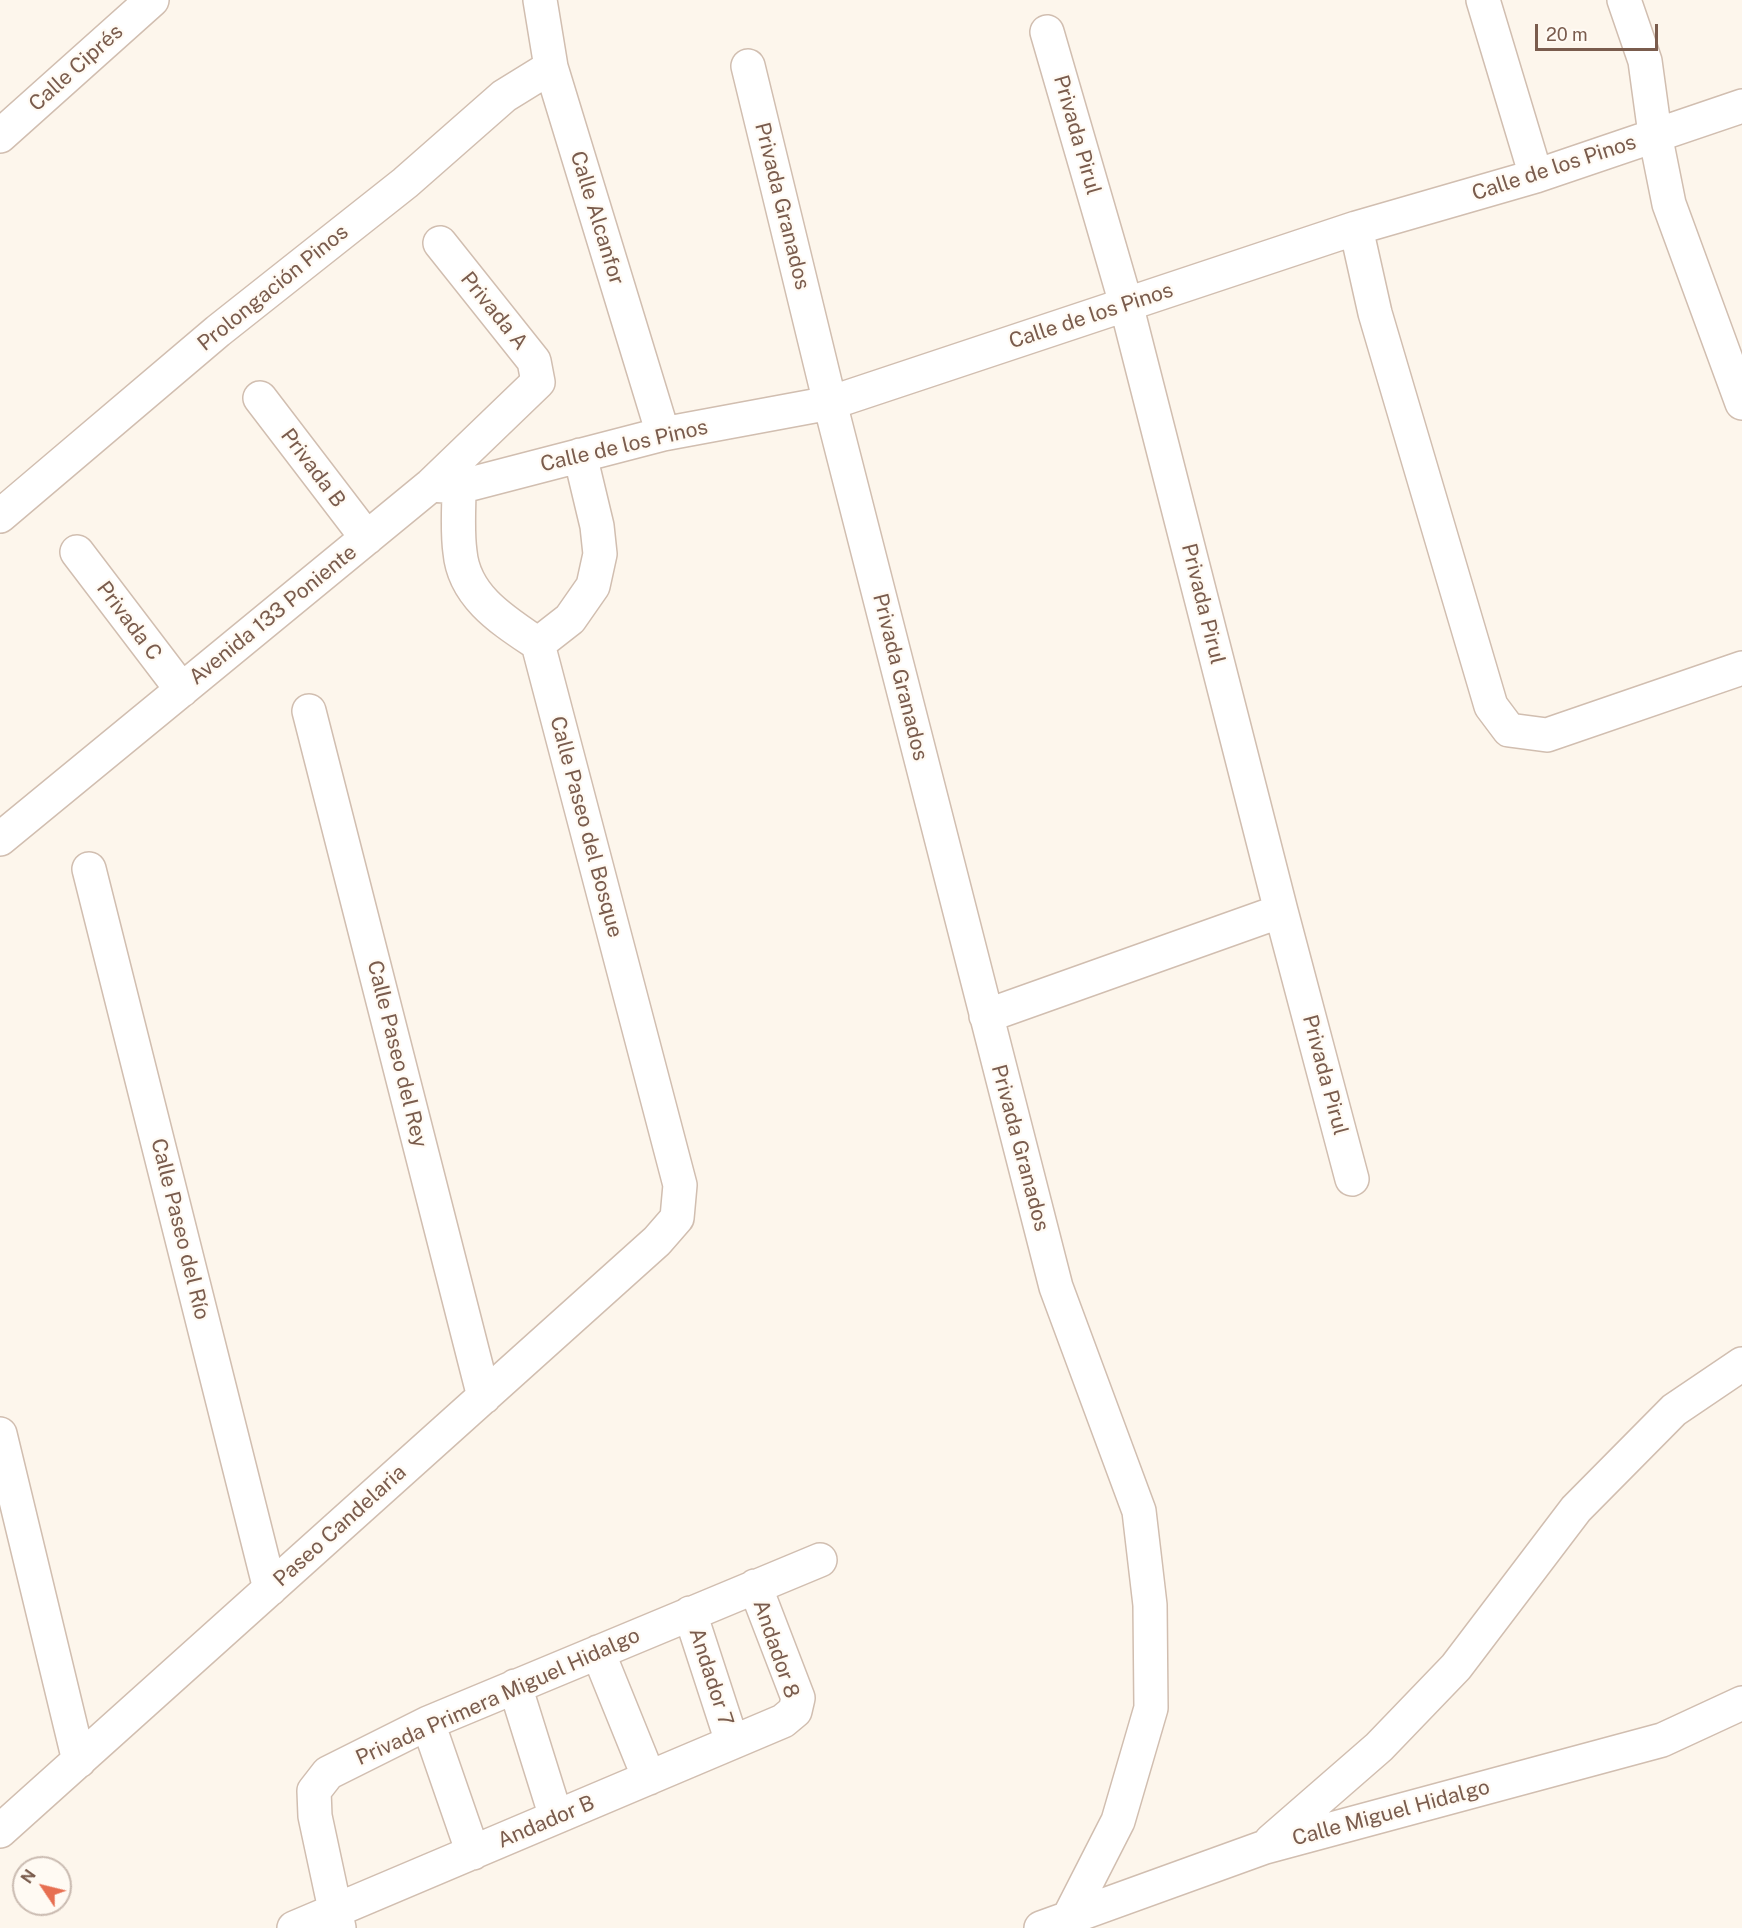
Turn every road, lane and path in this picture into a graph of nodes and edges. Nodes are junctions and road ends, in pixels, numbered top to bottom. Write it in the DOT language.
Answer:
graph roads {
  1 [pos="152,0"];
  2 [pos="540,0"];
  3 [pos="1483,0"];
  4 [pos="1624,0"];
  5 [pos="1047,32"];
  6 [pos="748,66"];
  7 [pos="551,68"];
  8 [pos="1742,106"];
  9 [pos="1655,134"];
  10 [pos="0,136"];
  11 [pos="1536,176"];
  12 [pos="1356,228"];
  13 [pos="440,243"];
  14 [pos="1126,304"];
  15 [pos="538,382"];
  16 [pos="260,398"];
  17 [pos="830,403"];
  18 [pos="1742,403"];
  19 [pos="663,434"];
  20 [pos="580,455"];
  21 [pos="445,486"];
  22 [pos="0,516"];
  23 [pos="367,538"];
  24 [pos="77,552"];
  25 [pos="538,644"];
  26 [pos="1742,668"];
  27 [pos="182,690"];
  28 [pos="309,711"];
  29 [pos="0,839"];
  30 [pos="89,869"];
  31 [pos="1281,910"];
  32 [pos="986,1016"];
  33 [pos="1352,1179"];
  34 [pos="676,1218"];
  35 [pos="1742,1364"];
  36 [pos="484,1397"];
  37 [pos="0,1434"];
  38 [pos="820,1560"];
  39 [pos="755,1586"];
  40 [pos="270,1589"];
  41 [pos="690,1613"];
  42 [pos="598,1652"];
  43 [pos="515,1686"];
  44 [pos="1742,1703"];
  45 [pos="795,1711"];
  46 [pos="428,1723"];
  47 [pos="732,1742"];
  48 [pos="79,1761"];
  49 [pos="649,1778"];
  50 [pos="556,1817"];
  51 [pos="0,1831"];
  52 [pos="1265,1847"];
  53 [pos="473,1853"];
  54 [pos="337,1920"];
  55 [pos="1054,1923"];
  56 [pos="294,1928"];
  1 -- 10 [label="street, Calle Ciprés"];
  2 -- 7 [label="street, Calle Alcanfor"];
  3 -- 11 [label="street"];
  4 -- 9 [label="street"];
  5 -- 14 [label="street, Privada Pirul"];
  6 -- 17 [label="street, Privada Granados"];
  7 -- 19 [label="street, Calle Alcanfor"];
  7 -- 22 [label="street, Prolongación Pinos"];
  8 -- 9 [label="street, Calle de los Pinos"];
  9 -- 11 [label="street, Calle de los Pinos"];
  9 -- 18 [label="street"];
  11 -- 12 [label="street, Calle de los Pinos"];
  12 -- 14 [label="street, Calle de los Pinos"];
  12 -- 26 [label="street"];
  13 -- 15 [label="street, Privada A"];
  14 -- 17 [label="street, Calle de los Pinos"];
  14 -- 31 [label="street, Privada Pirul"];
  15 -- 21 [label="street, Avenida 133 Poniente"];
  16 -- 23 [label="street, Privada B"];
  17 -- 19 [label="street, Calle de los Pinos"];
  17 -- 32 [label="street, Privada Granados"];
  19 -- 20 [label="street, Calle de los Pinos"];
  20 -- 21 [label="street, Calle de los Pinos"];
  20 -- 25 [label="street"];
  21 -- 23 [label="street, Avenida 133 Poniente"];
  21 -- 25 [label="street"];
  23 -- 27 [label="street, Avenida 133 Poniente"];
  24 -- 27 [label="street, Privada C"];
  25 -- 34 [label="street, Calle Paseo del Bosque"];
  27 -- 29 [label="street, Avenida 133 Poniente"];
  28 -- 36 [label="street, Calle Paseo del Rey"];
  30 -- 40 [label="street, Calle Paseo del Río"];
  31 -- 32 [label="street"];
  31 -- 33 [label="street, Privada Pirul"];
  32 -- 55 [label="street, Privada Granados"];
  34 -- 36 [label="street, Paseo Candelaria"];
  35 -- 52 [label="street"];
  36 -- 40 [label="street, Paseo Candelaria"];
  37 -- 48 [label="street"];
  38 -- 39 [label="street, Privada Primera Miguel Hidalgo"];
  39 -- 41 [label="street, Privada Primera Miguel Hidalgo"];
  39 -- 45 [label="street, Andador 8"];
  40 -- 48 [label="street, Paseo Candelaria"];
  41 -- 42 [label="street, Privada Primera Miguel Hidalgo"];
  41 -- 47 [label="street, Andador 7"];
  42 -- 43 [label="street, Privada Primera Miguel Hidalgo"];
  42 -- 49 [label="street"];
  43 -- 46 [label="street, Privada Primera Miguel Hidalgo"];
  43 -- 50 [label="street"];
  44 -- 52 [label="street, Calle Miguel Hidalgo"];
  45 -- 47 [label="street, Andador B"];
  46 -- 53 [label="street"];
  46 -- 54 [label="street, Privada Primera Miguel Hidalgo"];
  47 -- 49 [label="street, Andador B"];
  48 -- 51 [label="street, Paseo Candelaria"];
  49 -- 50 [label="street, Andador B"];
  50 -- 53 [label="street, Andador B"];
  52 -- 55 [label="street, Calle Miguel Hidalgo"];
  53 -- 54 [label="street, Andador B"];
  54 -- 56 [label="street, Andador B"];
}
